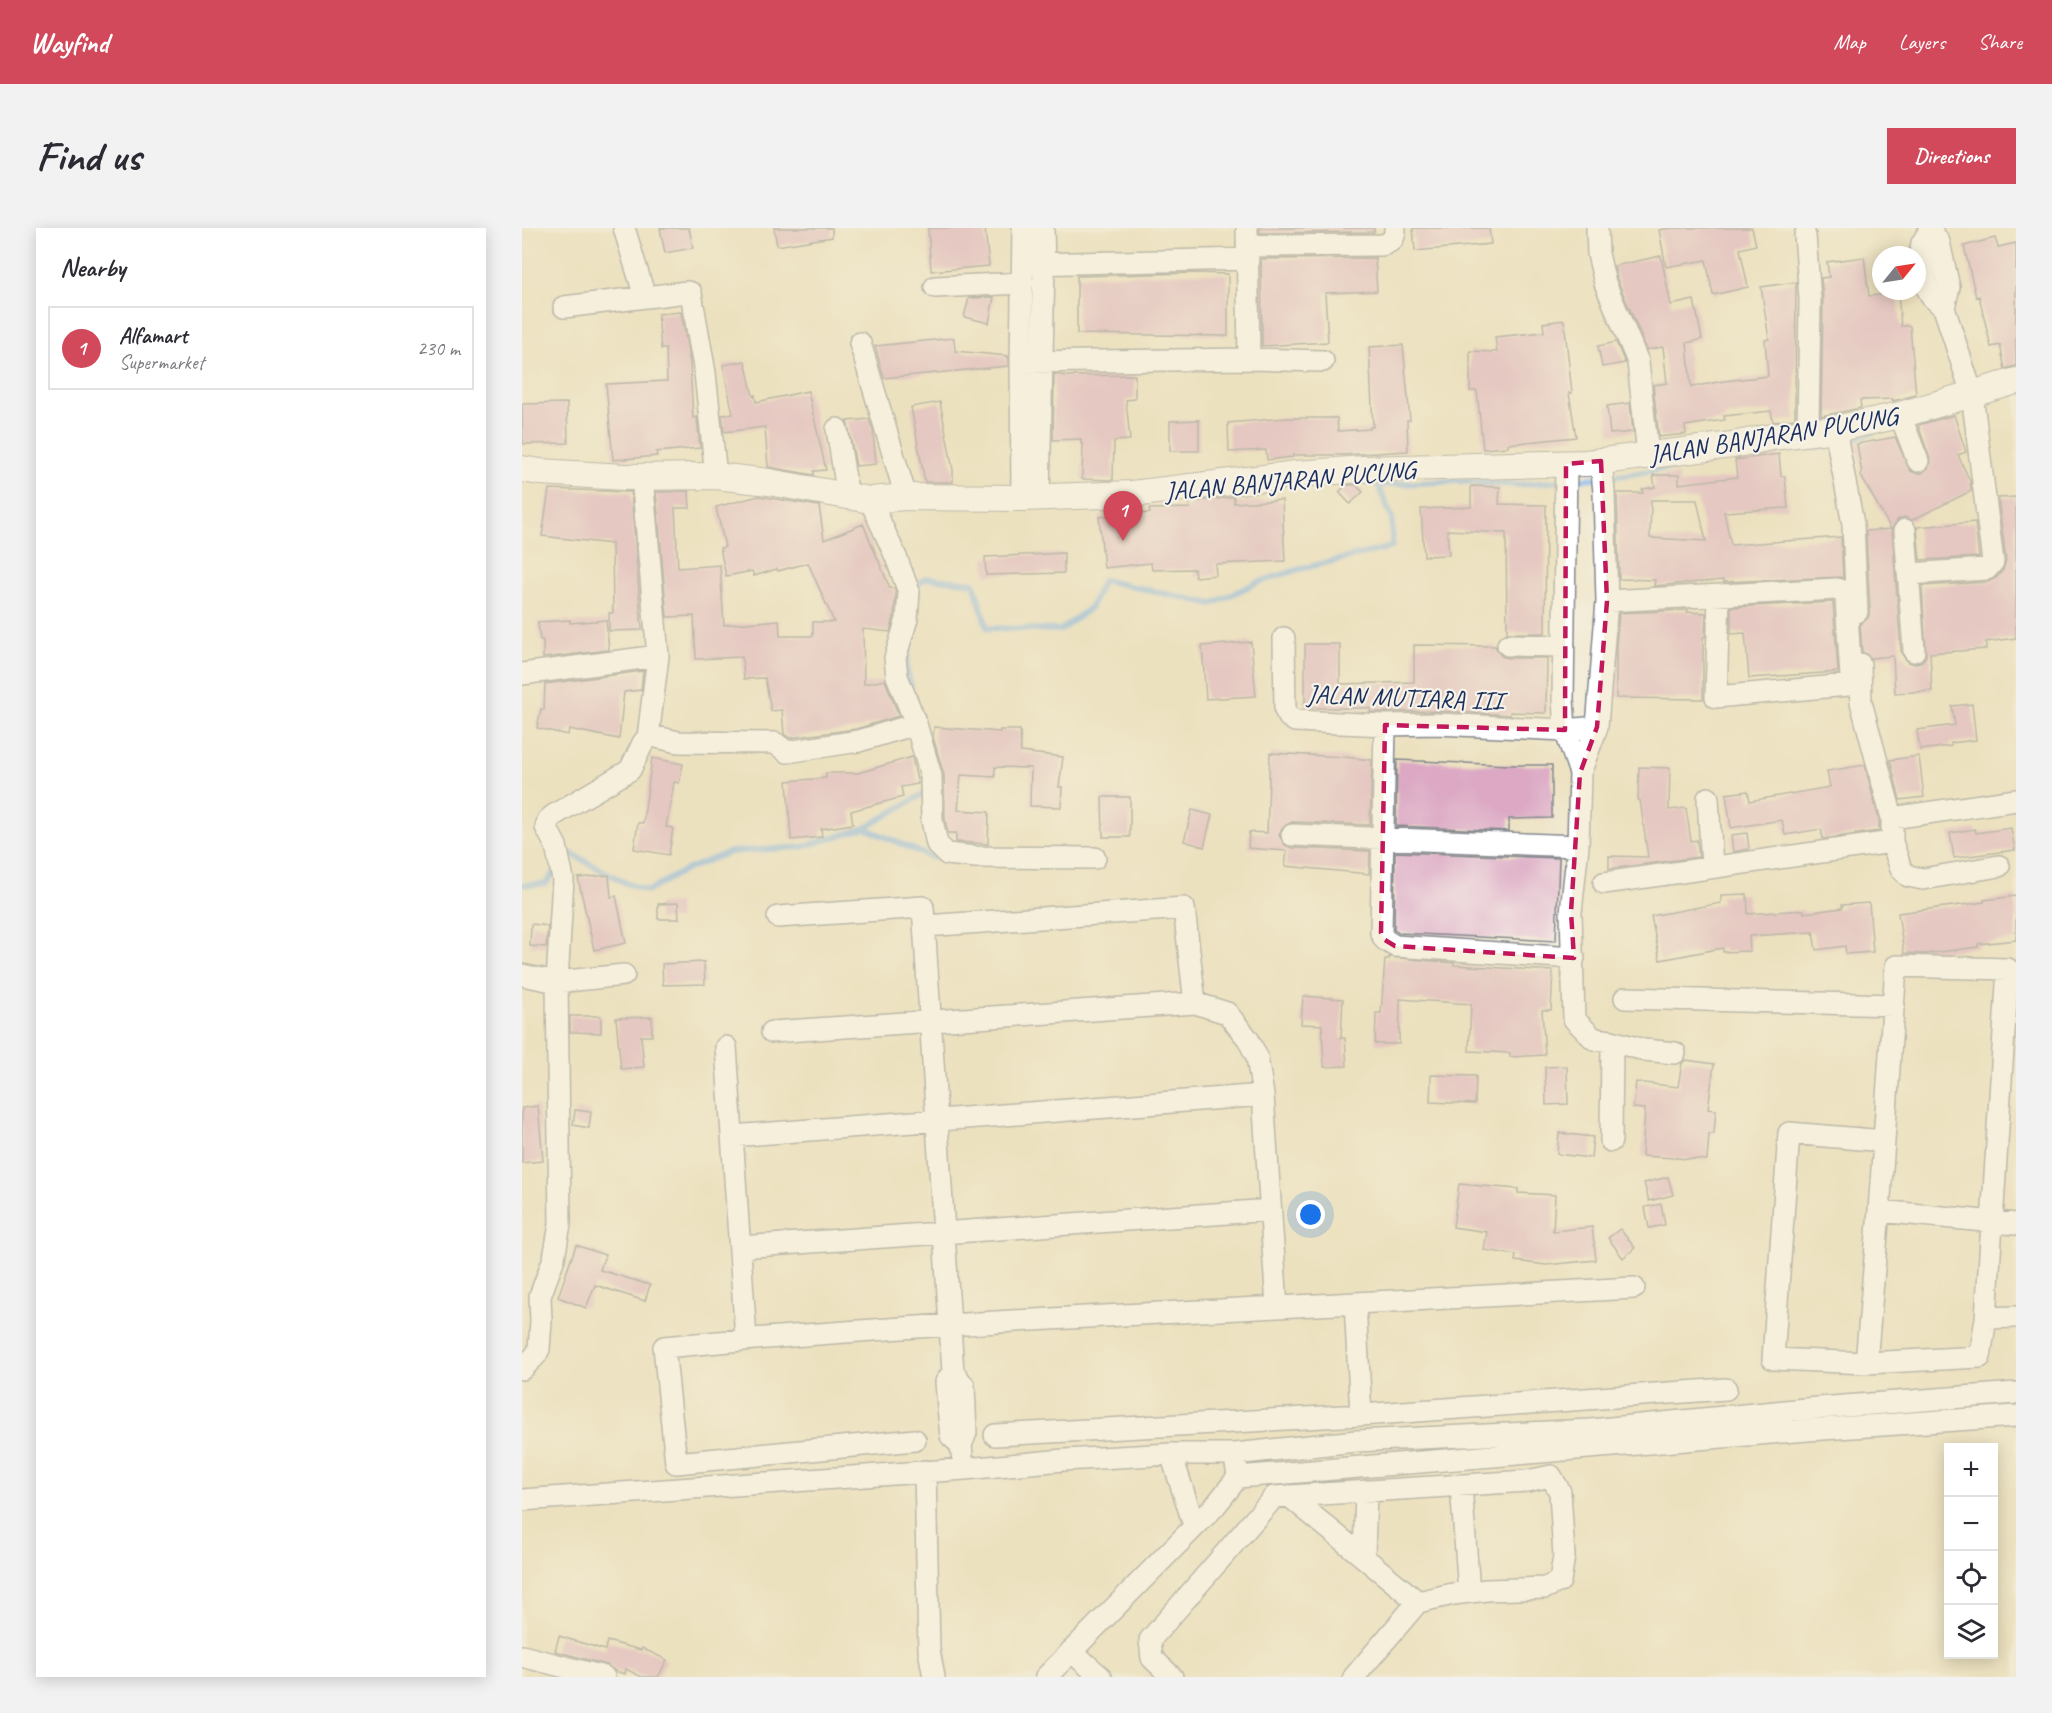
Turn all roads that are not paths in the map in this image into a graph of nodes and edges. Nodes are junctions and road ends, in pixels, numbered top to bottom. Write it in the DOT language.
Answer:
graph roads {
  1 [pos="624,228"];
  2 [pos="1023,228"];
  3 [pos="1043,228"];
  4 [pos="1395,228"];
  5 [pos="1597,228"];
  6 [pos="1930,229"];
  7 [pos="1805,234"];
  8 [pos="1248,244"];
  9 [pos="1030,270"];
  10 [pos="935,287"];
  11 [pos="645,297"];
  12 [pos="564,307"];
  13 [pos="860,343"];
  14 [pos="1248,359"];
  15 [pos="1323,361"];
  16 [pos="1021,362"];
  17 [pos="1043,362"];
  18 [pos="2016,381"];
  19 [pos="1973,403"];
  20 [pos="1903,422"];
  21 [pos="837,429"];
  22 [pos="1808,432"];
  23 [pos="1836,439"];
  24 [pos="1648,455"];
  25 [pos="1918,461"];
  26 [pos="1601,464"];
  27 [pos="522,469"];
  28 [pos="716,476"];
  29 [pos="642,477"];
  30 [pos="1567,477"];
  31 [pos="906,497"];
  32 [pos="1031,498"];
  33 [pos="859,499"];
  34 [pos="1905,530"];
  35 [pos="1908,574"];
  36 [pos="1719,596"];
  37 [pos="1607,601"];
  38 [pos="1284,638"];
  39 [pos="1508,645"];
  40 [pos="1564,646"];
  41 [pos="1914,651"];
  42 [pos="658,656"];
  43 [pos="522,674"];
  44 [pos="916,723"];
  45 [pos="1385,725"];
  46 [pos="1597,727"];
  47 [pos="1565,730"];
  48 [pos="648,737"];
  49 [pos="1580,773"];
  50 [pos="1708,798"];
  51 [pos="2016,800"];
  52 [pos="1892,818"];
  53 [pos="1292,836"];
  54 [pos="1382,840"];
  55 [pos="1892,842"];
  56 [pos="1578,846"];
  57 [pos="1095,858"];
  58 [pos="1999,866"];
  59 [pos="1712,867"];
  60 [pos="1604,882"];
  61 [pos="778,917"];
  62 [pos="925,926"];
  63 [pos="1574,958"];
  64 [pos="2012,970"];
  65 [pos="522,975"];
  66 [pos="624,975"];
  67 [pos="557,982"];
  68 [pos="1625,998"];
  69 [pos="1195,1003"];
  70 [pos="1894,1005"];
  71 [pos="932,1021"];
  72 [pos="772,1032"];
  73 [pos="1612,1041"];
  74 [pos="726,1047"];
  75 [pos="1675,1053"];
  76 [pos="1263,1095"];
  77 [pos="937,1120"];
  78 [pos="732,1136"];
  79 [pos="1611,1141"];
  80 [pos="1884,1141"];
  81 [pos="1271,1210"];
  82 [pos="1879,1210"];
  83 [pos="1992,1221"];
  84 [pos="2016,1224"];
  85 [pos="945,1233"];
  86 [pos="740,1247"];
  87 [pos="1634,1288"];
  88 [pos="1354,1303"];
  89 [pos="1277,1307"];
  90 [pos="2016,1317"];
  91 [pos="1986,1318"];
  92 [pos="950,1325"];
  93 [pos="746,1339"];
  94 [pos="1866,1363"];
  95 [pos="522,1369"];
  96 [pos="1726,1389"];
  97 [pos="2016,1394"];
  98 [pos="1805,1409"];
  99 [pos="1361,1414"];
  100 [pos="2016,1416"];
  101 [pos="1808,1430"];
  102 [pos="995,1435"];
  103 [pos="915,1440"];
  104 [pos="1171,1454"];
  105 [pos="1234,1454"];
  106 [pos="965,1469"];
  107 [pos="925,1471"];
  108 [pos="1238,1477"];
  109 [pos="1461,1485"];
  110 [pos="1366,1491"];
  111 [pos="1289,1496"];
  112 [pos="522,1500"];
  113 [pos="1194,1525"];
  114 [pos="1364,1557"];
  115 [pos="1469,1592"];
  116 [pos="1419,1602"];
  117 [pos="1071,1651"];
  118 [pos="522,1656"];
  119 [pos="604,1677"];
  120 [pos="934,1677"];
  121 [pos="1046,1677"];
  122 [pos="1101,1677"];
  123 [pos="1172,1677"];
  124 [pos="1354,1677"];
  1 -- 11 [label="street"];
  2 -- 9 [label="street"];
  3 -- 9 [label="street"];
  4 -- 8 [label="street"];
  5 -- 24 [label="street"];
  6 -- 19 [label="street"];
  7 -- 22 [label="street"];
  8 -- 9 [label="street"];
  8 -- 14 [label="street"];
  9 -- 10 [label="street"];
  9 -- 16 [label="street"];
  9 -- 17 [label="street"];
  11 -- 12 [label="street"];
  11 -- 28 [label="street"];
  13 -- 31 [label="street"];
  14 -- 15 [label="street"];
  14 -- 17 [label="street"];
  16 -- 17 [label="street"];
  16 -- 32 [label="street"];
  17 -- 32 [label="street"];
  18 -- 19 [label="street, JALAN BANJARAN PUCUNG"];
  19 -- 20 [label="street, JALAN BANJARAN PUCUNG"];
  19 -- 35 [label="street"];
  20 -- 23 [label="street, JALAN BANJARAN PUCUNG"];
  20 -- 25 [label="street"];
  21 -- 33 [label="street"];
  22 -- 23 [label="street, JALAN BANJARAN PUCUNG"];
  22 -- 24 [label="street, JALAN BANJARAN PUCUNG"];
  23 -- 52 [label="street"];
  24 -- 26 [label="street, JALAN BANJARAN PUCUNG"];
  26 -- 30 [label="street, JALAN BANJARAN PUCUNG"];
  26 -- 37 [label="street"];
  27 -- 29 [label="street, JALAN BANJARAN PUCUNG"];
  28 -- 29 [label="street, JALAN BANJARAN PUCUNG"];
  28 -- 33 [label="street, JALAN BANJARAN PUCUNG"];
  29 -- 42 [label="street"];
  30 -- 32 [label="street, JALAN BANJARAN PUCUNG"];
  30 -- 40 [label="street"];
  31 -- 32 [label="street, JALAN BANJARAN PUCUNG"];
  31 -- 33 [label="street, JALAN BANJARAN PUCUNG"];
  33 -- 44 [label="street"];
  34 -- 35 [label="street"];
  35 -- 41 [label="street"];
  36 -- 36 [label="street"];
  36 -- 37 [label="street"];
  37 -- 46 [label="street"];
  38 -- 45 [label="street, JALAN MUTIARA III"];
  39 -- 40 [label="street"];
  40 -- 47 [label="street"];
  42 -- 43 [label="street"];
  42 -- 48 [label="street"];
  44 -- 48 [label="street"];
  44 -- 57 [label="street"];
  45 -- 47 [label="street, JALAN MUTIARA III"];
  45 -- 54 [label="street"];
  46 -- 47 [label="street, JALAN MUTIARA III"];
  46 -- 49 [label="street"];
  47 -- 49 [label="street"];
  48 -- 67 [label="street"];
  49 -- 56 [label="street"];
  50 -- 59 [label="street"];
  51 -- 52 [label="street"];
  52 -- 55 [label="street"];
  53 -- 54 [label="street"];
  54 -- 56 [label="street"];
  54 -- 63 [label="street"];
  55 -- 58 [label="street"];
  55 -- 59 [label="street"];
  56 -- 63 [label="street"];
  59 -- 60 [label="street"];
  61 -- 62 [label="street"];
  62 -- 69 [label="street"];
  62 -- 71 [label="street"];
  63 -- 73 [label="street"];
  64 -- 70 [label="street"];
  64 -- 83 [label="street"];
  65 -- 67 [label="street"];
  66 -- 67 [label="street"];
  67 -- 95 [label="street"];
  68 -- 70 [label="street"];
  69 -- 71 [label="street"];
  69 -- 76 [label="street"];
  70 -- 80 [label="street"];
  71 -- 72 [label="street"];
  71 -- 77 [label="street"];
  73 -- 75 [label="street"];
  73 -- 79 [label="street"];
  74 -- 78 [label="street"];
  76 -- 77 [label="street"];
  76 -- 81 [label="street"];
  77 -- 78 [label="street"];
  77 -- 85 [label="street"];
  78 -- 86 [label="street"];
  80 -- 82 [label="street"];
  80 -- 94 [label="street"];
  81 -- 85 [label="street"];
  81 -- 89 [label="street"];
  82 -- 83 [label="street"];
  82 -- 94 [label="street"];
  83 -- 84 [label="street"];
  83 -- 91 [label="street"];
  85 -- 86 [label="street"];
  85 -- 92 [label="street"];
  86 -- 93 [label="street"];
  87 -- 88 [label="street"];
  88 -- 89 [label="street"];
  88 -- 99 [label="street"];
  89 -- 92 [label="street"];
  90 -- 91 [label="street"];
  91 -- 94 [label="street"];
  92 -- 93 [label="street"];
  92 -- 106 [label="street"];
  93 -- 103 [label="street"];
  96 -- 99 [label="street"];
  97 -- 98 [label="street"];
  98 -- 101 [label="street"];
  98 -- 105 [label="street"];
  99 -- 102 [label="street"];
  100 -- 101 [label="street"];
  101 -- 108 [label="street"];
  104 -- 105 [label="street"];
  104 -- 106 [label="street"];
  104 -- 113 [label="street"];
  105 -- 108 [label="street"];
  106 -- 107 [label="street"];
  107 -- 112 [label="street"];
  107 -- 120 [label="street"];
  108 -- 113 [label="street"];
  109 -- 110 [label="street"];
  109 -- 115 [label="street"];
  109 -- 115 [label="street"];
  110 -- 111 [label="street"];
  110 -- 114 [label="street"];
  111 -- 114 [label="street"];
  111 -- 123 [label="street"];
  113 -- 117 [label="street"];
  114 -- 116 [label="street"];
  115 -- 116 [label="street"];
  116 -- 124 [label="street"];
  117 -- 121 [label="street"];
  117 -- 122 [label="street"];
  118 -- 119 [label="street"];
}
